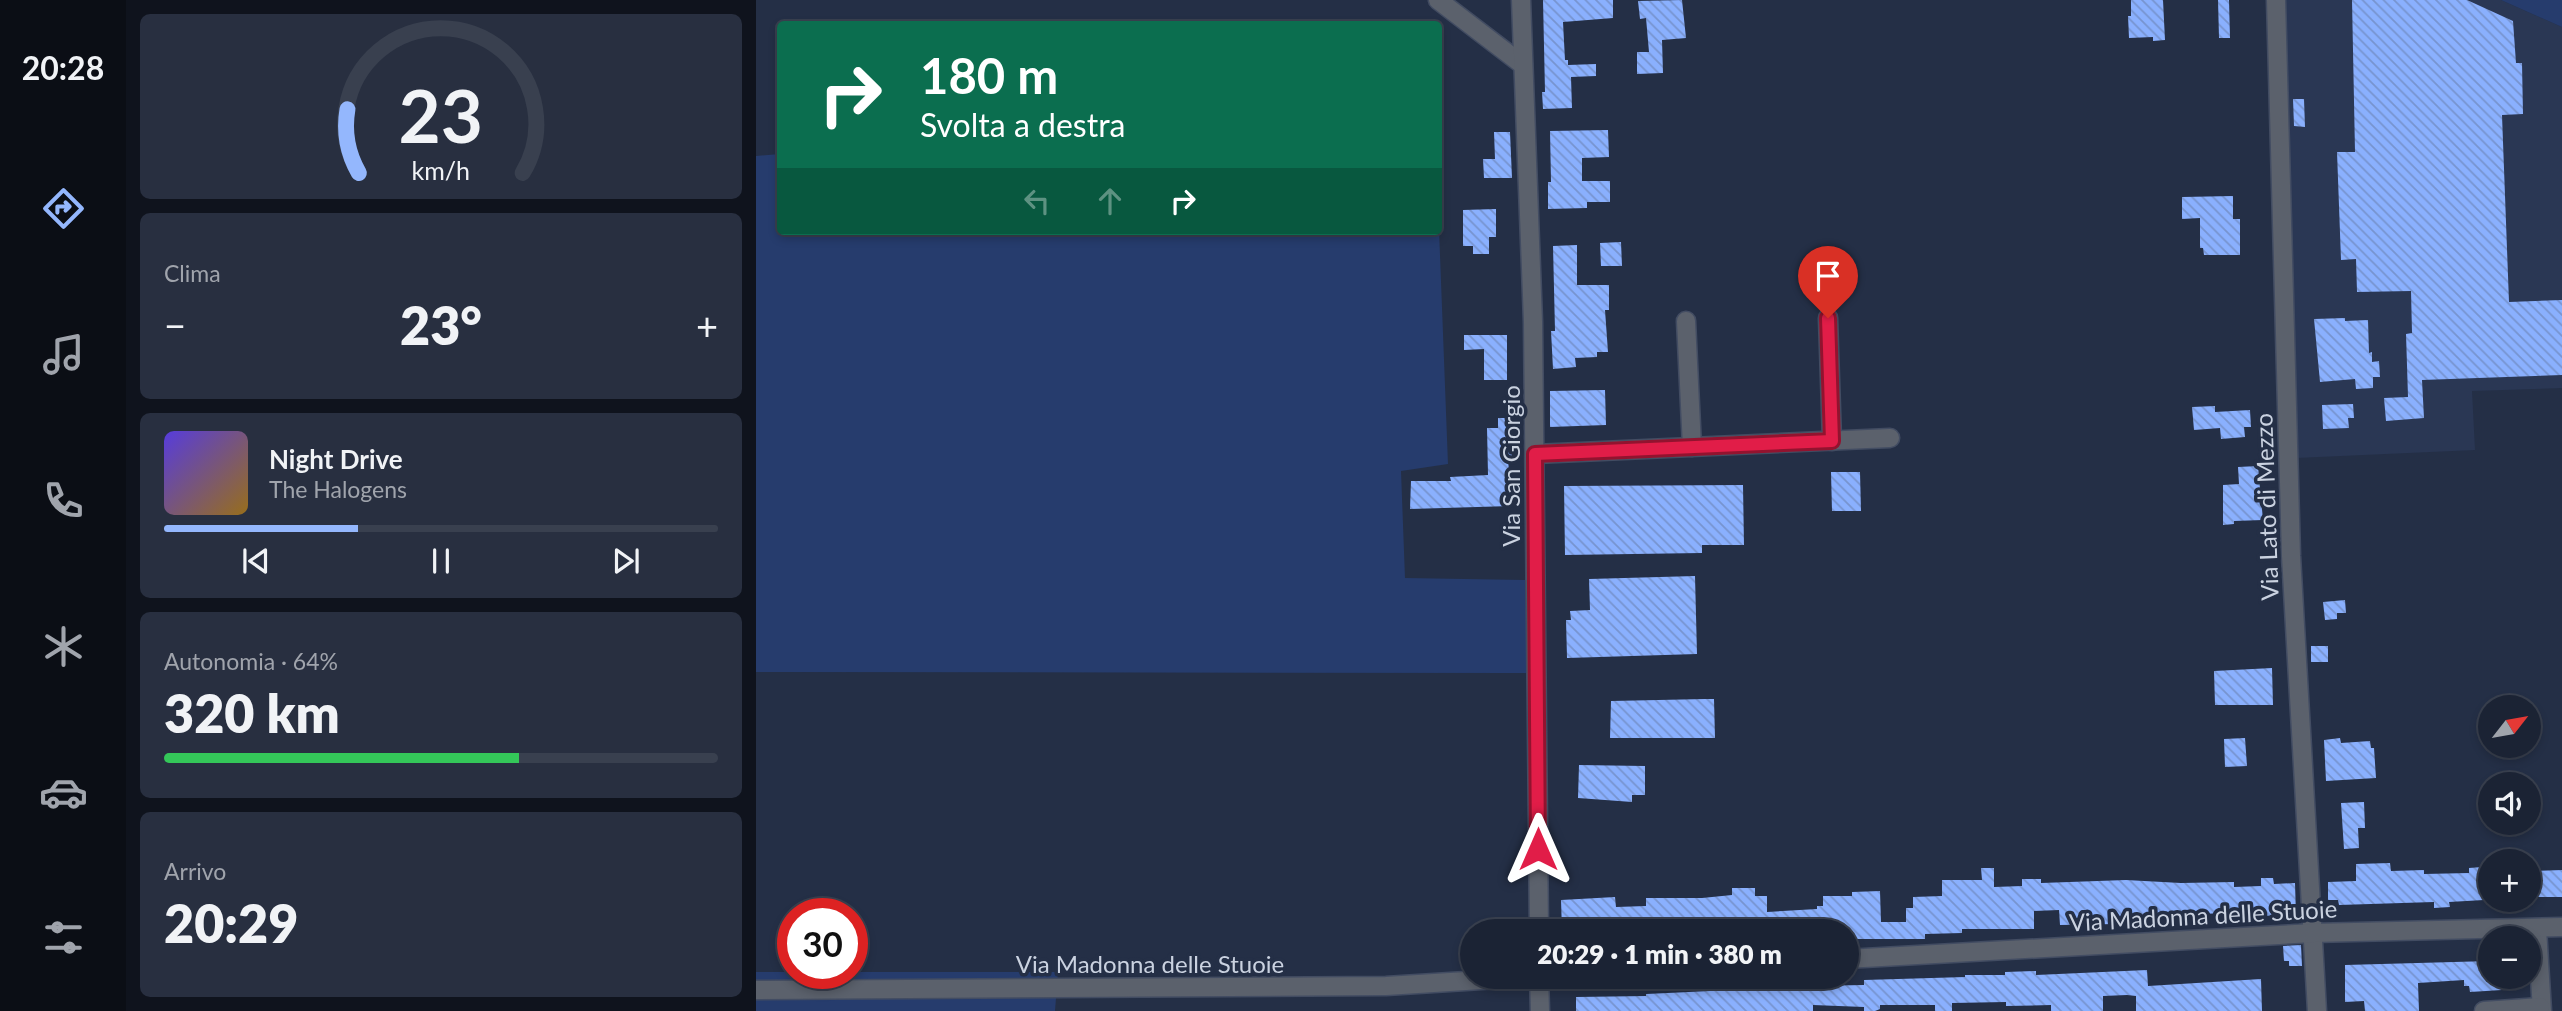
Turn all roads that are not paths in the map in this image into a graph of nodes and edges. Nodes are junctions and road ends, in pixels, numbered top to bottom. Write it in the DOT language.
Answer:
graph roads {
  1 [pos="1438,0"];
  2 [pos="1521,0"];
  3 [pos="2276,0"];
  4 [pos="1523,65"];
  5 [pos="1828,318"];
  6 [pos="1686,321"];
  7 [pos="1890,438"];
  8 [pos="1832,441"];
  9 [pos="1692,447"];
  10 [pos="1535,454"];
  11 [pos="1539,919"];
  12 [pos="2562,927"];
  13 [pos="2541,929"];
  14 [pos="2478,930"];
  15 [pos="2312,933"];
  16 [pos="1859,958"];
  17 [pos="1460,982"];
  18 [pos="1539,989"];
  19 [pos="2540,989"];
  20 [pos="756,990"];
  21 [pos="2541,1009"];
  22 [pos="1539,1011"];
  23 [pos="2317,1011"];
  24 [pos="2484,1011"];
  1 -- 4 [label="street"];
  2 -- 4 [label="street, Via San Giorgio"];
  3 -- 15 [label="street, Via Lato di Mezzo"];
  4 -- 10 [label="street, Via San Giorgio"];
  5 -- 8 [label="street"];
  6 -- 9 [label="street"];
  7 -- 8 [label="street"];
  8 -- 9 [label="street"];
  9 -- 10 [label="street"];
  10 -- 11 [label="street, Via San Giorgio"];
  12 -- 13 [label="street, Via Madonna delle Stuoie"];
  14 -- 15 [label="street, Via Madonna delle Stuoie"];
  15 -- 16 [label="street, Via Madonna delle Stuoie"];
  15 -- 23 [label="street, Via Lato di Mezzo"];
  17 -- 20 [label="street, Via Madonna delle Stuoie"];
  18 -- 22 [label="street"];
  19 -- 21 [label="street"];
  21 -- 24 [label="street"];
}
